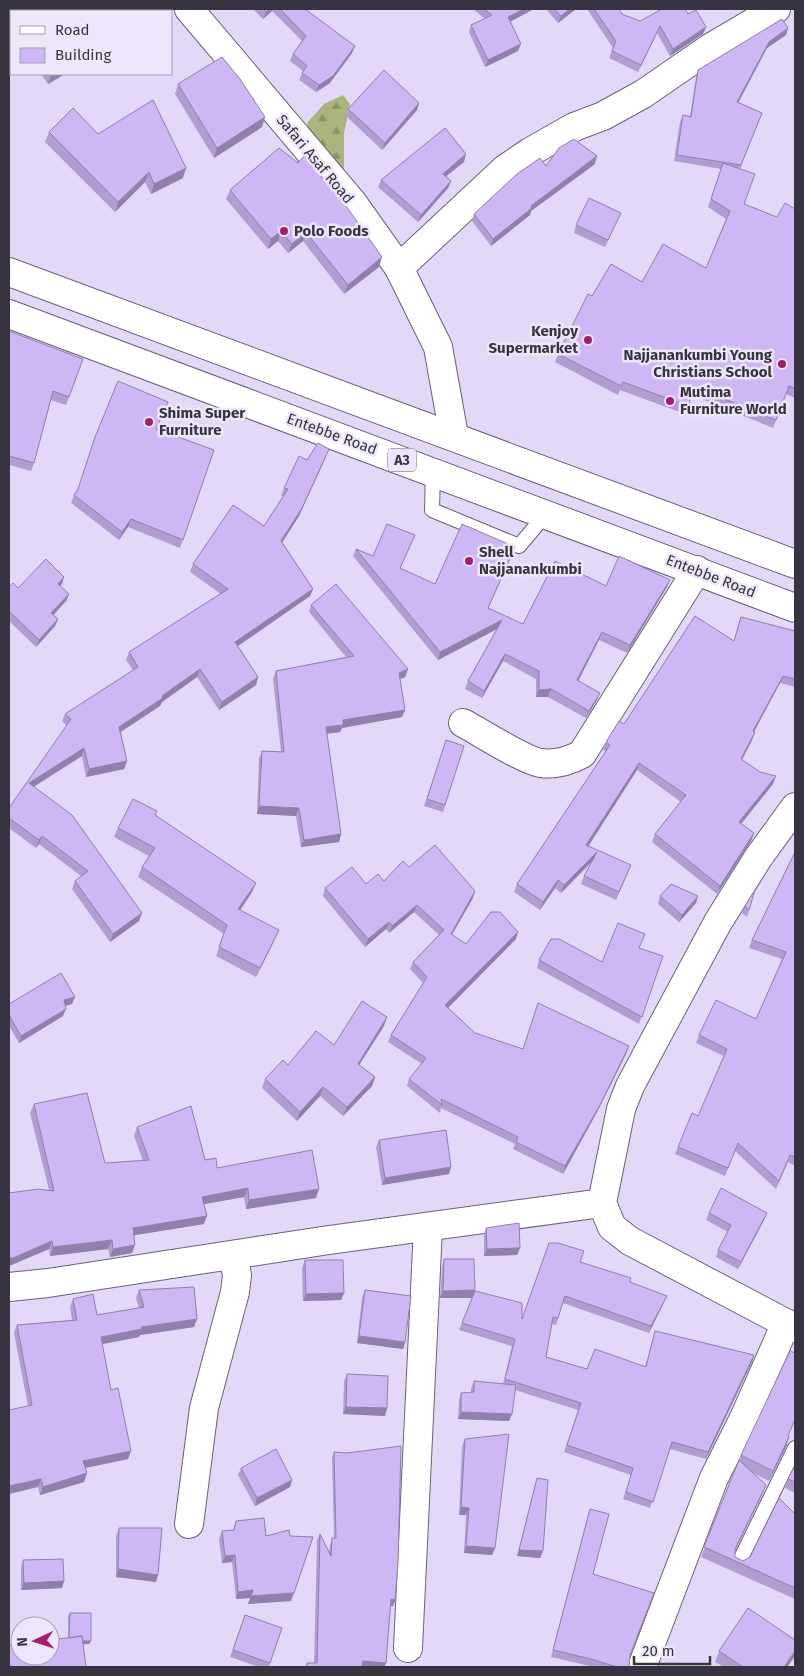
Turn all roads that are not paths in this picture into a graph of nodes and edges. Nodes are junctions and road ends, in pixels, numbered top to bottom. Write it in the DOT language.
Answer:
graph roads {
  1 [pos="189,9"];
  2 [pos="776,9"];
  3 [pos="400,268"];
  4 [pos="9,272"];
  5 [pos="9,314"];
  6 [pos="454,436"];
  7 [pos="433,471"];
  8 [pos="546,514"];
  9 [pos="795,564"];
  10 [pos="697,570"];
  11 [pos="795,608"];
  12 [pos="463,723"];
  13 [pos="795,807"];
  14 [pos="602,1204"];
  15 [pos="428,1227"];
  16 [pos="234,1255"];
  17 [pos="9,1287"];
  18 [pos="790,1326"];
  19 [pos="795,1448"];
  20 [pos="189,1524"];
  21 [pos="740,1562"];
  22 [pos="408,1648"];
  23 [pos="642,1667"];
  1 -- 3 [label="street, Safari Asaf Road"];
  2 -- 3 [label="street"];
  3 -- 6 [label="street, Safari Asaf Road"];
  4 -- 6 [label="street"];
  5 -- 7 [label="street, Entebbe Road / A3"];
  6 -- 9 [label="street"];
  7 -- 8 [label="street, Entebbe Road / A3"];
  7 -- 8 [label="lane"];
  8 -- 10 [label="street, Entebbe Road / A3"];
  10 -- 11 [label="street, Entebbe Road / A3"];
  10 -- 12 [label="street"];
  13 -- 14 [label="street"];
  14 -- 15 [label="street"];
  14 -- 18 [label="street"];
  15 -- 16 [label="street"];
  15 -- 22 [label="street"];
  16 -- 17 [label="street"];
  16 -- 20 [label="street"];
  18 -- 23 [label="street"];
  19 -- 21 [label="lane"];
}
